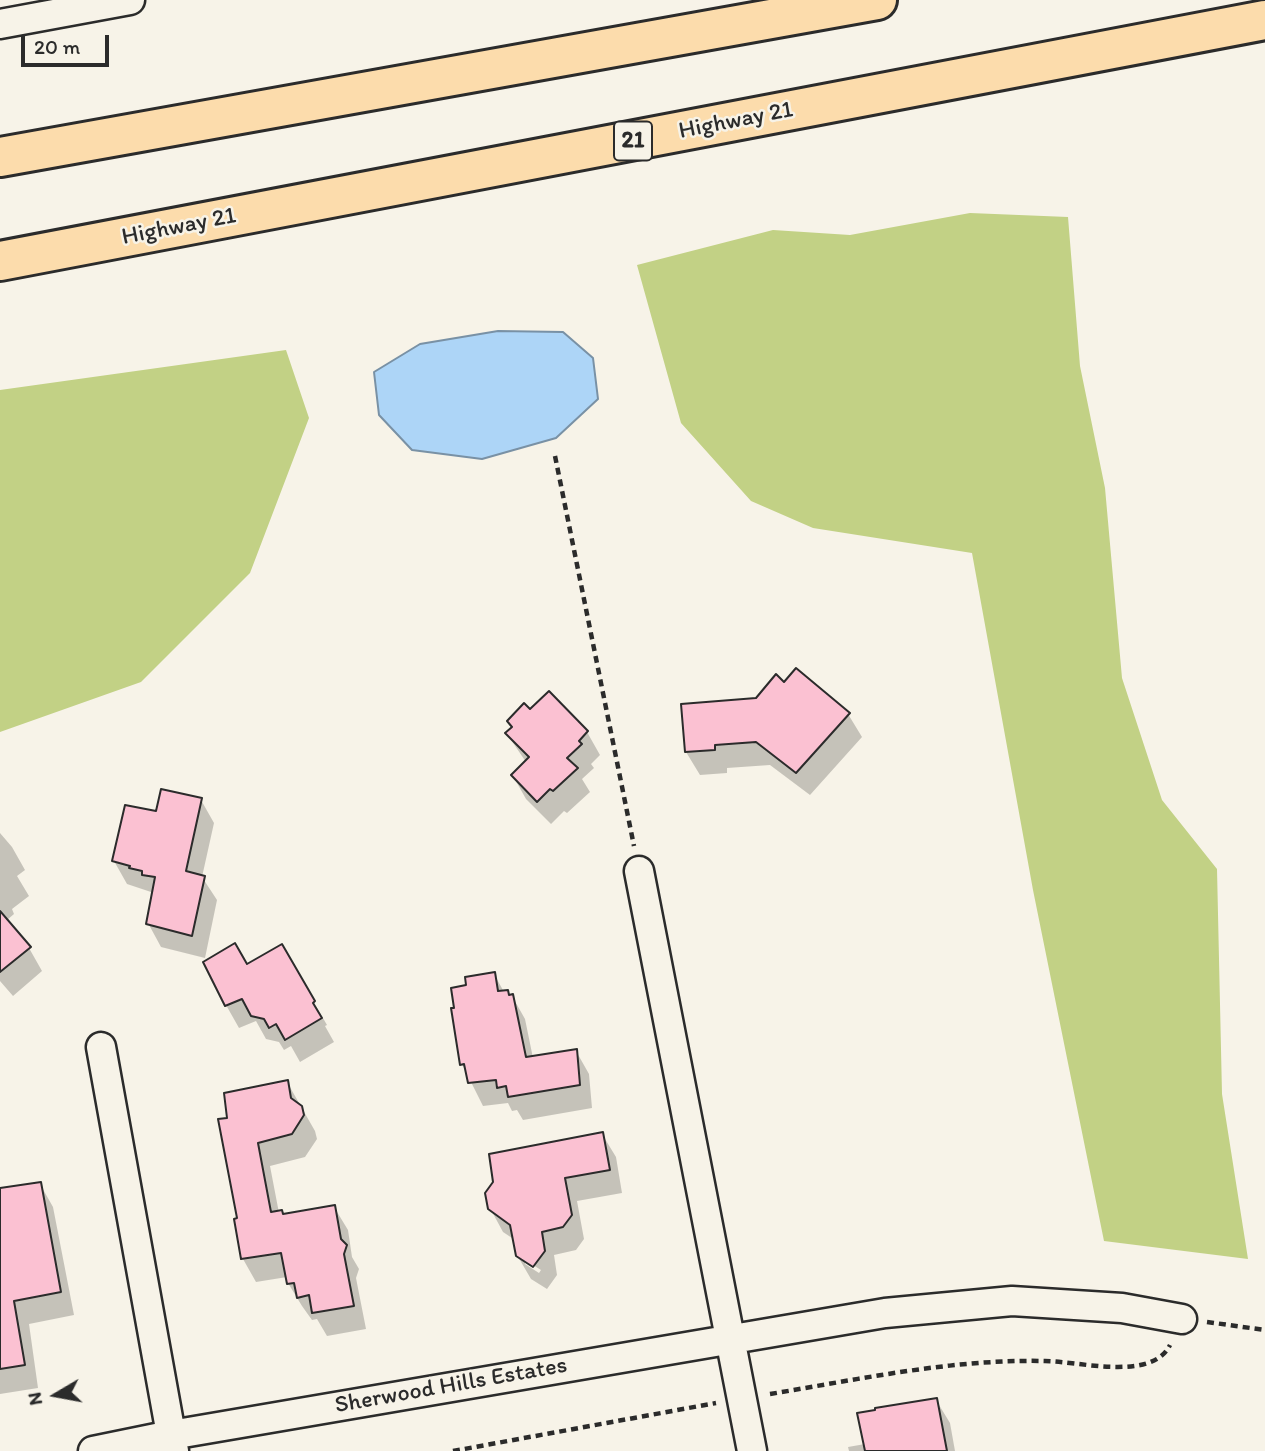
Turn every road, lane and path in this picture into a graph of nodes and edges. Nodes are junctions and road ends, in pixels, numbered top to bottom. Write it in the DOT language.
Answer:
graph roads {
  1 [pos="130,0"];
  2 [pos="877,0"];
  3 [pos="1265,20"];
  4 [pos="0,24"];
  5 [pos="0,157"];
  6 [pos="0,261"];
  7 [pos="555,456"];
  8 [pos="639,870"];
  9 [pos="100,1047"];
  10 [pos="1182,1319"];
  11 [pos="1265,1330"];
  12 [pos="732,1338"];
  13 [pos="768,1394"];
  14 [pos="725,1401"];
  15 [pos="172,1443"];
  16 [pos="93,1451"];
  17 [pos="453,1451"];
  18 [pos="752,1451"];
  1 -- 4 [label="street"];
  2 -- 5 [label="main road"];
  3 -- 6 [label="main road, Highway 21 / 21"];
  7 -- 8 [label="path"];
  8 -- 12 [label="street"];
  9 -- 15 [label="street"];
  10 -- 11 [label="path"];
  10 -- 12 [label="street, Sherwood Hills Estates"];
  10 -- 13 [label="path"];
  12 -- 15 [label="street, Sherwood Hills Estates"];
  12 -- 18 [label="street"];
  14 -- 17 [label="path"];
  15 -- 16 [label="street, Sherwood Hills Estates"];
}
